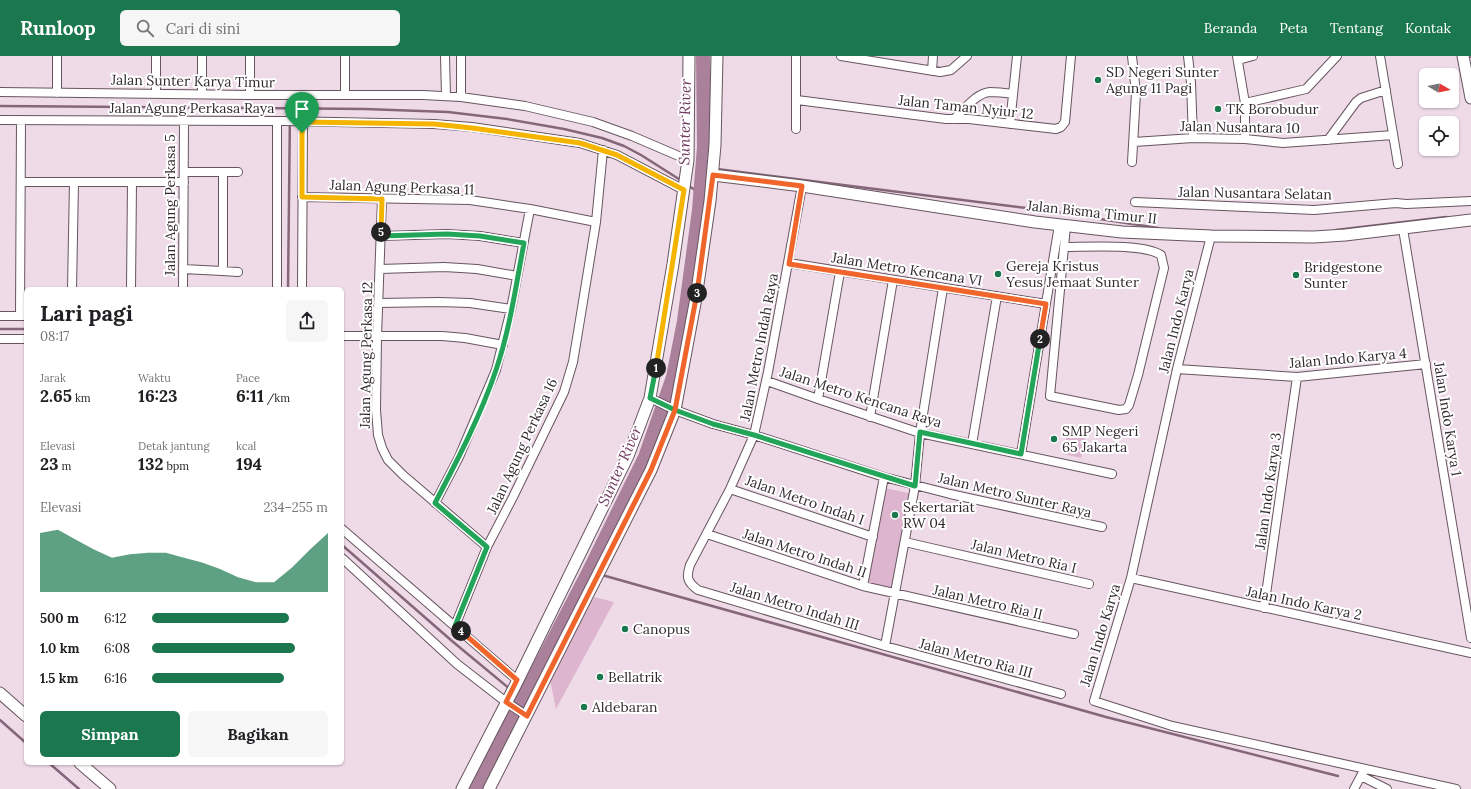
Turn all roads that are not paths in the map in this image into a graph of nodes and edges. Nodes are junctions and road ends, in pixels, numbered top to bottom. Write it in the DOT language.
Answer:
graph roads {
  1 [pos="57,56"];
  2 [pos="156,56"];
  3 [pos="202,56"];
  4 [pos="250,56"];
  5 [pos="345,56"];
  6 [pos="445,56"];
  7 [pos="461,56"];
  8 [pos="689,56"];
  9 [pos="717,56"];
  10 [pos="796,56"];
  11 [pos="841,56"];
  12 [pos="844,56"];
  13 [pos="933,56"];
  14 [pos="967,56"];
  15 [pos="1017,56"];
  16 [pos="1071,56"];
  17 [pos="1132,56"];
  18 [pos="1188,56"];
  19 [pos="1253,56"];
  20 [pos="1337,56"];
  21 [pos="1380,56"];
  22 [pos="1463,56"];
  23 [pos="1237,58"];
  24 [pos="932,71"];
  25 [pos="1386,90"];
  26 [pos="0,92"];
  27 [pos="57,92"];
  28 [pos="156,94"];
  29 [pos="202,94"];
  30 [pos="344,94"];
  31 [pos="1013,94"];
  32 [pos="250,95"];
  33 [pos="446,96"];
  34 [pos="461,97"];
  35 [pos="1471,98"];
  36 [pos="796,100"];
  37 [pos="1244,103"];
  38 [pos="954,119"];
  39 [pos="0,120"];
  40 [pos="21,120"];
  41 [pos="184,121"];
  42 [pos="281,121"];
  43 [pos="299,122"];
  44 [pos="1010,124"];
  45 [pos="796,128"];
  46 [pos="1393,135"];
  47 [pos="1193,138"];
  48 [pos="1245,139"];
  49 [pos="1328,140"];
  50 [pos="1134,142"];
  51 [pos="603,150"];
  52 [pos="688,162"];
  53 [pos="1132,162"];
  54 [pos="1398,164"];
  55 [pos="184,172"];
  56 [pos="222,172"];
  57 [pos="238,172"];
  58 [pos="713,173"];
  59 [pos="20,182"];
  60 [pos="74,182"];
  61 [pos="132,182"];
  62 [pos="184,182"];
  63 [pos="802,186"];
  64 [pos="684,187"];
  65 [pos="302,197"];
  66 [pos="382,199"];
  67 [pos="1471,201"];
  68 [pos="1135,202"];
  69 [pos="530,209"];
  70 [pos="1471,220"];
  71 [pos="596,222"];
  72 [pos="1062,226"];
  73 [pos="1403,228"];
  74 [pos="1125,232"];
  75 [pos="381,236"];
  76 [pos="1211,236"];
  77 [pos="524,243"];
  78 [pos="1064,247"];
  79 [pos="1122,247"];
  80 [pos="789,264"];
  81 [pos="183,269"];
  82 [pos="380,269"];
  83 [pos="222,271"];
  84 [pos="238,272"];
  85 [pos="840,272"];
  86 [pos="517,276"];
  87 [pos="893,280"];
  88 [pos="72,287"];
  89 [pos="131,287"];
  90 [pos="183,287"];
  91 [pos="277,287"];
  92 [pos="302,287"];
  93 [pos="943,288"];
  94 [pos="997,296"];
  95 [pos="379,303"];
  96 [pos="1046,304"];
  97 [pos="511,309"];
  98 [pos="0,316"];
  99 [pos="23,316"];
  100 [pos="344,336"];
  101 [pos="377,336"];
  102 [pos="0,339"];
  103 [pos="24,339"];
  104 [pos="503,345"];
  105 [pos="1426,364"];
  106 [pos="1177,369"];
  107 [pos="1298,377"];
  108 [pos="767,381"];
  109 [pos="818,399"];
  110 [pos="653,400"];
  111 [pos="672,409"];
  112 [pos="870,417"];
  113 [pos="920,432"];
  114 [pos="754,435"];
  115 [pos="972,444"];
  116 [pos="1021,454"];
  117 [pos="1112,474"];
  118 [pos="884,477"];
  119 [pos="915,486"];
  120 [pos="730,489"];
  121 [pos="435,503"];
  122 [pos="1102,528"];
  123 [pos="344,531"];
  124 [pos="707,534"];
  125 [pos="873,537"];
  126 [pos="905,542"];
  127 [pos="487,547"];
  128 [pos="344,560"];
  129 [pos="1131,578"];
  130 [pos="1090,584"];
  131 [pos="863,586"];
  132 [pos="698,590"];
  133 [pos="895,594"];
  134 [pos="1264,608"];
  135 [pos="455,626"];
  136 [pos="1074,634"];
  137 [pos="1471,638"];
  138 [pos="884,646"];
  139 [pos="1471,653"];
  140 [pos="517,682"];
  141 [pos="0,693"];
  142 [pos="1061,694"];
  143 [pos="509,700"];
  144 [pos="24,714"];
  145 [pos="525,715"];
  146 [pos="82,765"];
  147 [pos="1363,773"];
  148 [pos="110,789"];
  149 [pos="462,789"];
  150 [pos="489,789"];
  151 [pos="1354,789"];
  152 [pos="1388,789"];
  153 [pos="1456,789"];
  1 -- 27 [label="street"];
  2 -- 28 [label="street"];
  3 -- 29 [label="street"];
  4 -- 32 [label="street"];
  5 -- 30 [label="street"];
  6 -- 33 [label="street"];
  7 -- 34 [label="street"];
  8 -- 52 [label="main road"];
  9 -- 58 [label="main road"];
  10 -- 36 [label="street"];
  11 -- 12 [label="street"];
  12 -- 24 [label="street"];
  13 -- 24 [label="street"];
  14 -- 24 [label="street"];
  15 -- 31 [label="street"];
  16 -- 44 [label="street, Jalan Taman Nyiur 12"];
  17 -- 50 [label="street"];
  18 -- 47 [label="street"];
  19 -- 23 [label="street"];
  20 -- 37 [label="street"];
  21 -- 25 [label="street"];
  22 -- 35 [label="main road"];
  23 -- 37 [label="street"];
  25 -- 46 [label="street"];
  25 -- 49 [label="street"];
  26 -- 27 [label="street, Jalan Sunter Karya Timur"];
  27 -- 28 [label="street, Jalan Sunter Karya Timur"];
  28 -- 29 [label="street, Jalan Sunter Karya Timur"];
  29 -- 32 [label="street, Jalan Sunter Karya Timur"];
  30 -- 32 [label="street, Jalan Sunter Karya Timur"];
  30 -- 33 [label="street, Jalan Sunter Karya Timur"];
  31 -- 38 [label="street"];
  31 -- 44 [label="street"];
  33 -- 34 [label="street, Jalan Sunter Karya Timur"];
  34 -- 52 [label="street, Jalan Sunter Karya Timur"];
  36 -- 38 [label="street, Jalan Taman Nyiur 12"];
  36 -- 45 [label="street"];
  37 -- 48 [label="street"];
  38 -- 44 [label="street, Jalan Taman Nyiur 12"];
  39 -- 40 [label="street, Jalan Agung Perkasa Raya"];
  40 -- 41 [label="street, Jalan Agung Perkasa Raya"];
  40 -- 59 [label="street"];
  41 -- 42 [label="street, Jalan Agung Perkasa Raya"];
  41 -- 55 [label="street, Jalan Agung Perkasa 5"];
  42 -- 43 [label="street, Jalan Agung Perkasa Raya"];
  42 -- 91 [label="street"];
  43 -- 51 [label="street, Jalan Agung Perkasa Raya"];
  43 -- 65 [label="street"];
  46 -- 49 [label="street, Jalan Nusantara 10"];
  46 -- 54 [label="street"];
  47 -- 48 [label="street, Jalan Nusantara 10"];
  47 -- 50 [label="street, Jalan Nusantara 10"];
  48 -- 49 [label="street, Jalan Nusantara 10"];
  50 -- 53 [label="street"];
  51 -- 64 [label="street, Jalan Agung Perkasa Raya"];
  51 -- 71 [label="street, Jalan Agung Perkasa 16"];
  52 -- 64 [label="main road"];
  55 -- 56 [label="street"];
  55 -- 62 [label="street, Jalan Agung Perkasa 5"];
  56 -- 57 [label="street"];
  56 -- 83 [label="street"];
  58 -- 63 [label="main road, Jalan Bisma Timur II"];
  58 -- 111 [label="main road"];
  59 -- 60 [label="street"];
  59 -- 99 [label="street"];
  60 -- 61 [label="street"];
  60 -- 88 [label="street"];
  61 -- 62 [label="street"];
  61 -- 89 [label="street"];
  62 -- 81 [label="street, Jalan Agung Perkasa 5"];
  63 -- 72 [label="main road, Jalan Bisma Timur II"];
  63 -- 80 [label="street, Jalan Metro Indah Raya"];
  64 -- 110 [label="main road"];
  65 -- 66 [label="street, Jalan Agung Perkasa 11"];
  65 -- 92 [label="street"];
  66 -- 69 [label="street, Jalan Agung Perkasa 11"];
  66 -- 75 [label="street, Jalan Agung Perkasa 12"];
  67 -- 68 [label="street, Jalan Nusantara Selatan"];
  69 -- 71 [label="street, Jalan Agung Perkasa 11"];
  69 -- 77 [label="street"];
  70 -- 73 [label="main road, Jalan Bisma Timur II"];
  71 -- 127 [label="street, Jalan Agung Perkasa 16"];
  72 -- 74 [label="main road, Jalan Bisma Timur II"];
  72 -- 78 [label="street"];
  72 -- 96 [label="street"];
  73 -- 76 [label="main road, Jalan Bisma Timur II"];
  73 -- 105 [label="street, Jalan Indo Karya 1"];
  74 -- 76 [label="main road, Jalan Bisma Timur II"];
  74 -- 79 [label="street"];
  75 -- 77 [label="street"];
  75 -- 82 [label="street, Jalan Agung Perkasa 12"];
  76 -- 106 [label="street, Jalan Indo Karya"];
  77 -- 86 [label="street"];
  78 -- 79 [label="street"];
  78 -- 79 [label="street"];
  80 -- 85 [label="street, Jalan Metro Kencana VI"];
  80 -- 108 [label="street, Jalan Metro Indah Raya"];
  81 -- 83 [label="street"];
  81 -- 90 [label="street, Jalan Agung Perkasa 5"];
  82 -- 86 [label="street"];
  82 -- 95 [label="street, Jalan Agung Perkasa 12"];
  83 -- 84 [label="street"];
  85 -- 87 [label="street, Jalan Metro Kencana VI"];
  85 -- 109 [label="street"];
  86 -- 97 [label="street"];
  87 -- 93 [label="street, Jalan Metro Kencana VI"];
  87 -- 112 [label="street"];
  93 -- 94 [label="street, Jalan Metro Kencana VI"];
  93 -- 113 [label="street"];
  94 -- 96 [label="street, Jalan Metro Kencana VI"];
  94 -- 115 [label="street"];
  95 -- 97 [label="street"];
  95 -- 101 [label="street, Jalan Agung Perkasa 12"];
  96 -- 116 [label="street"];
  97 -- 104 [label="street"];
  98 -- 99 [label="street"];
  100 -- 101 [label="street"];
  101 -- 104 [label="street"];
  101 -- 121 [label="street, Jalan Agung Perkasa 12"];
  102 -- 103 [label="street"];
  104 -- 121 [label="street"];
  105 -- 107 [label="street, Jalan Indo Karya 4"];
  105 -- 137 [label="street, Jalan Indo Karya 1"];
  106 -- 107 [label="street, Jalan Indo Karya 4"];
  106 -- 129 [label="street, Jalan Indo Karya"];
  107 -- 134 [label="street, Jalan Indo Karya 3"];
  108 -- 109 [label="street, Jalan Metro Kencana Raya"];
  108 -- 114 [label="street, Jalan Metro Indah Raya"];
  109 -- 112 [label="street, Jalan Metro Kencana Raya"];
  110 -- 111 [label="street, Jalan Metro Sunter Raya"];
  110 -- 140 [label="main road"];
  111 -- 114 [label="street, Jalan Metro Sunter Raya"];
  111 -- 145 [label="main road"];
  112 -- 113 [label="street, Jalan Metro Kencana Raya"];
  113 -- 115 [label="street, Jalan Metro Kencana Raya"];
  113 -- 119 [label="street"];
  114 -- 118 [label="street, Jalan Metro Sunter Raya"];
  114 -- 120 [label="street, Jalan Metro Indah Raya"];
  115 -- 116 [label="street, Jalan Metro Kencana Raya"];
  116 -- 117 [label="street, Jalan Metro Kencana Raya"];
  118 -- 119 [label="street, Jalan Metro Sunter Raya"];
  118 -- 125 [label="street, Jalan Metro Indah I"];
  119 -- 122 [label="street, Jalan Metro Sunter Raya"];
  119 -- 126 [label="street"];
  120 -- 124 [label="street, Jalan Metro Indah Raya"];
  120 -- 125 [label="street, Jalan Metro Indah I"];
  121 -- 127 [label="street, Jalan Agung Perkasa 12"];
  123 -- 135 [label="street"];
  124 -- 131 [label="street, Jalan Metro Indah II"];
  124 -- 132 [label="street, Jalan Metro Indah Raya"];
  125 -- 131 [label="street, Jalan Metro Indah I"];
  126 -- 130 [label="street, Jalan Metro Ria I"];
  126 -- 133 [label="street"];
  127 -- 135 [label="street, Jalan Agung Perkasa 16"];
  128 -- 143 [label="street"];
  129 -- 134 [label="street, Jalan Indo Karya 2"];
  129 -- 147 [label="street, Jalan Indo Karya"];
  131 -- 133 [label="street, Jalan Metro Indah II"];
  132 -- 138 [label="street, Jalan Metro Indah III"];
  133 -- 136 [label="street, Jalan Metro Ria II"];
  133 -- 138 [label="street"];
  134 -- 139 [label="street, Jalan Indo Karya 2"];
  135 -- 140 [label="street"];
  138 -- 142 [label="street, Jalan Metro Ria III"];
  140 -- 143 [label="main road"];
  141 -- 144 [label="main road"];
  143 -- 145 [label="street"];
  143 -- 149 [label="main road"];
  145 -- 150 [label="main road"];
  146 -- 148 [label="main road"];
  147 -- 151 [label="street"];
  147 -- 152 [label="street"];
  147 -- 153 [label="street, Jalan Indo Karya"];
}
